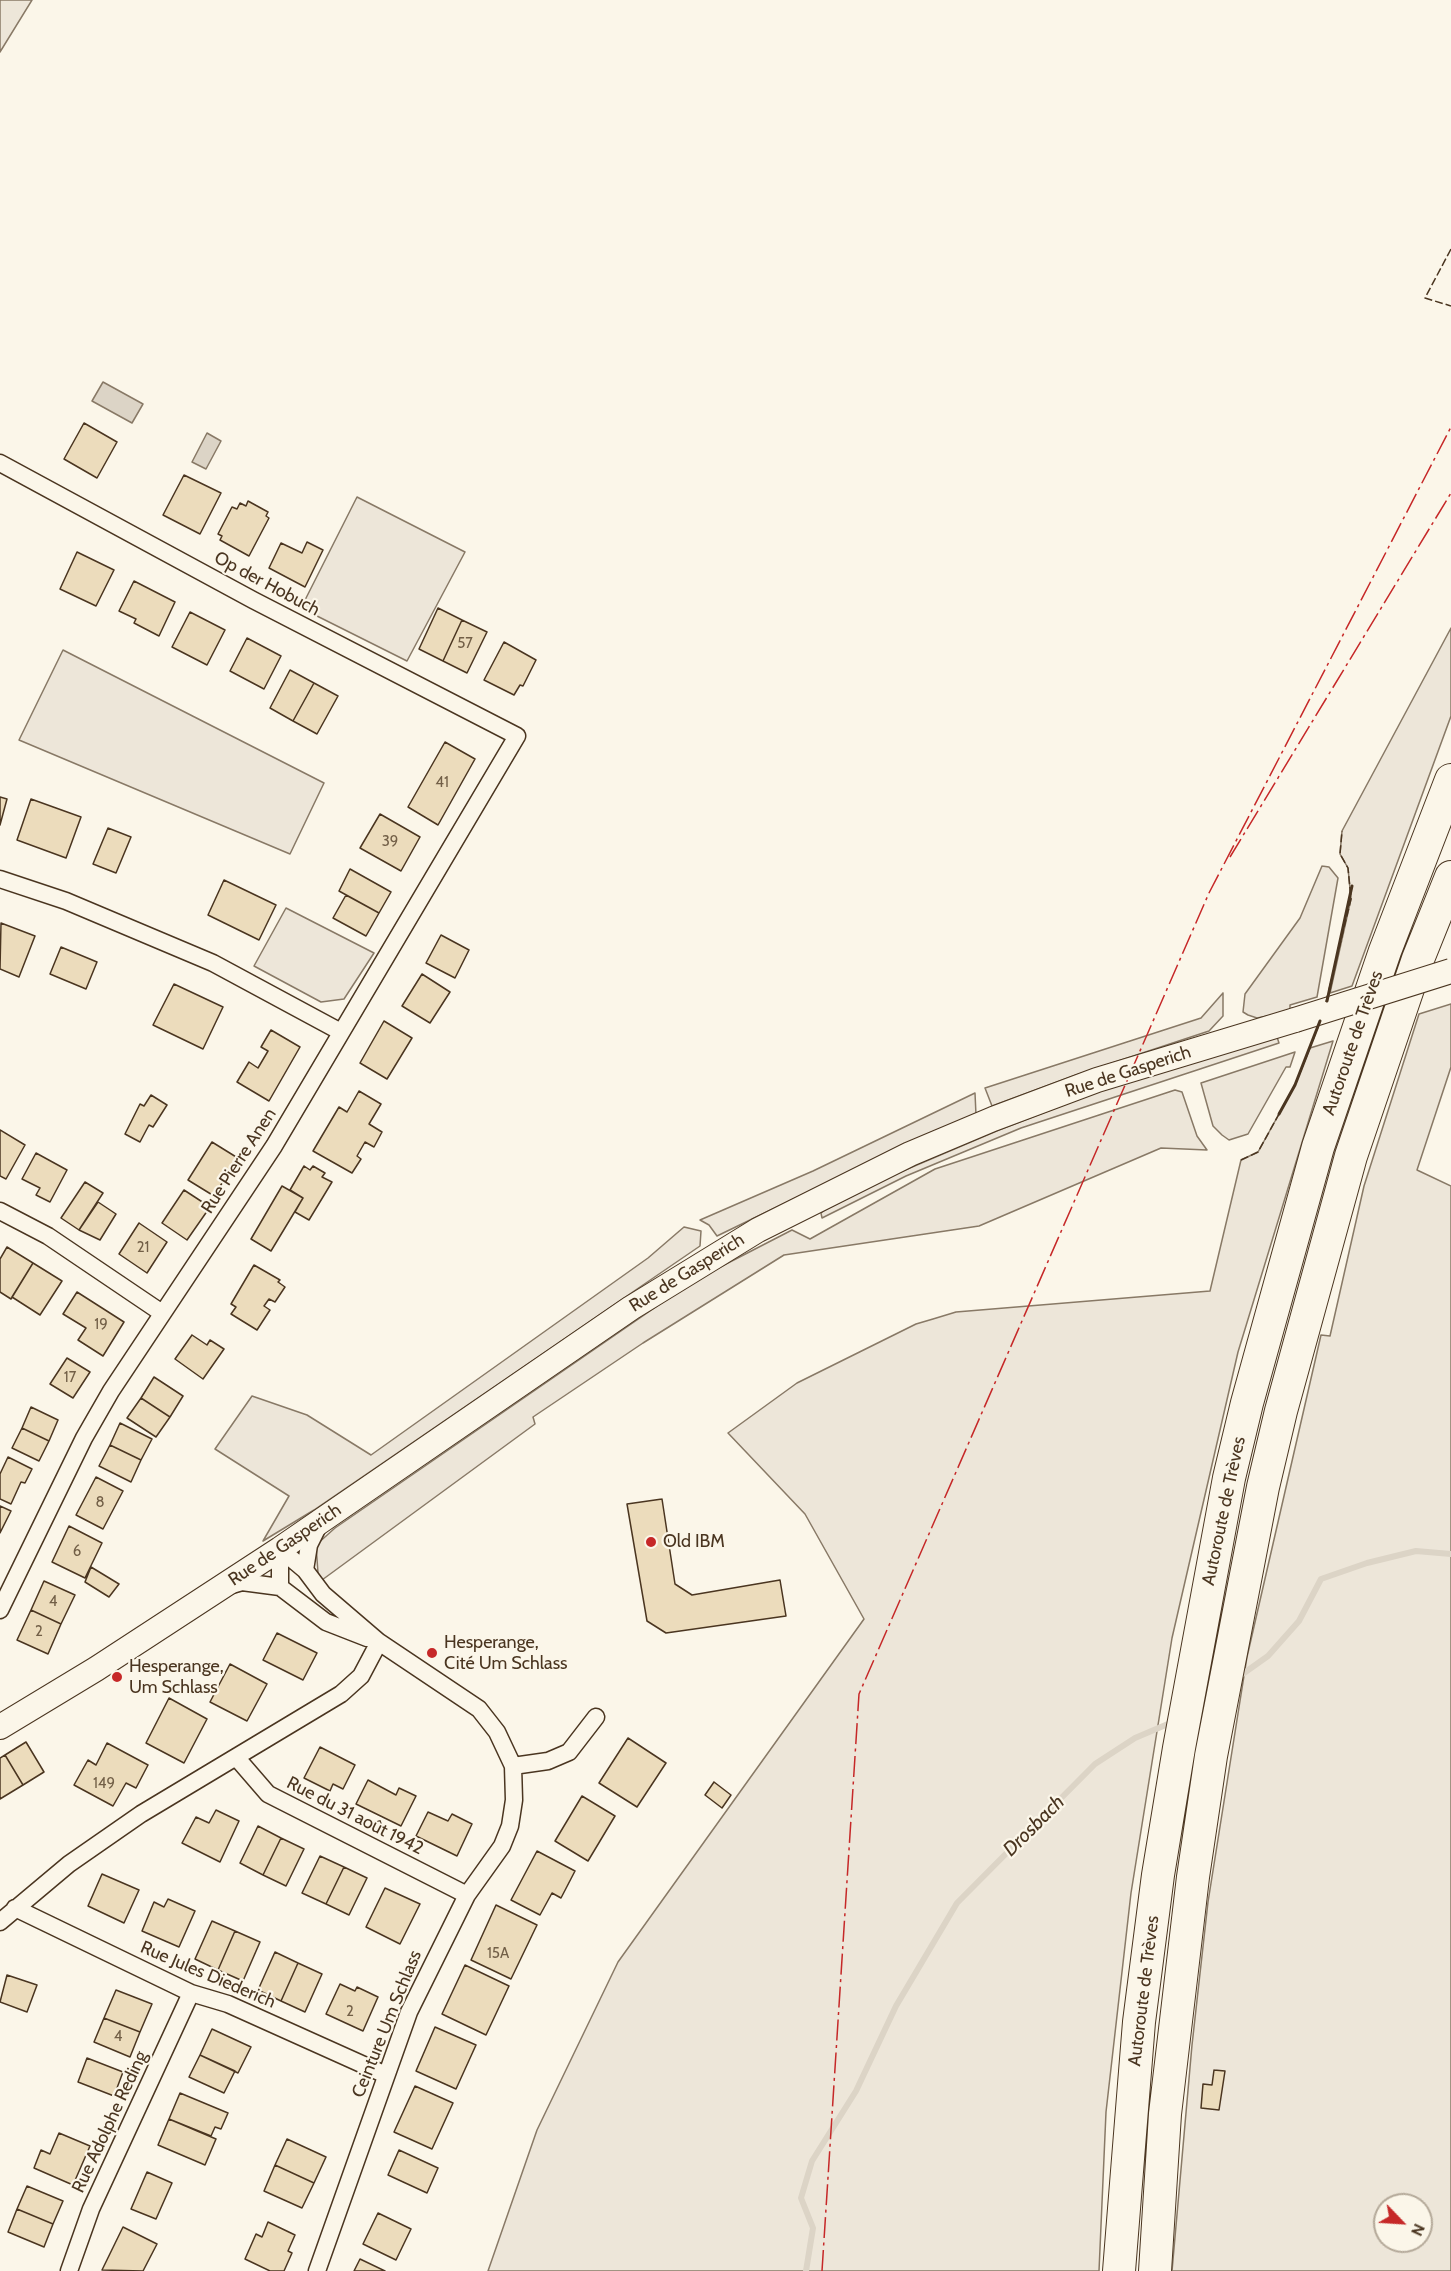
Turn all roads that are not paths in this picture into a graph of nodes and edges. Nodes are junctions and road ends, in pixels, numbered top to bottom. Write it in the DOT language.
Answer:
graph roads {
  1 [pos="0,463"];
  2 [pos="517,736"];
  3 [pos="1451,780"];
  4 [pos="1451,877"];
  5 [pos="0,879"];
  6 [pos="1451,971"];
  7 [pos="341,1032"];
  8 [pos="0,1211"];
  9 [pos="162,1313"];
  10 [pos="321,1521"];
  11 [pos="280,1549"];
  12 [pos="305,1570"];
  13 [pos="221,1587"];
  14 [pos="280,1587"];
  15 [pos="0,1610"];
  16 [pos="378,1642"];
  17 [pos="596,1717"];
  18 [pos="0,1727"];
  19 [pos="236,1757"];
  20 [pos="513,1766"];
  21 [pos="467,1895"];
  22 [pos="15,1908"];
  23 [pos="0,1922"];
  24 [pos="191,1992"];
  25 [pos="386,2075"];
  26 [pos="69,2271"];
  27 [pos="317,2271"];
  28 [pos="1119,2271"];
  29 [pos="1155,2271"];
  1 -- 2 [label="street, Op der Hobuch"];
  2 -- 7 [label="street, Rue Pierre Anen"];
  3 -- 28 [label="highway, Autoroute de Trèves"];
  4 -- 29 [label="highway, Autoroute de Trèves"];
  5 -- 7 [label="street"];
  6 -- 10 [label="main road, Rue de Gasperich, bridge"];
  7 -- 9 [label="street, Rue Pierre Anen"];
  8 -- 9 [label="street"];
  9 -- 15 [label="street, Rue Pierre Anen"];
  10 -- 11 [label="main road, Rue de Gasperich"];
  10 -- 12 [label="street"];
  11 -- 12 [label="street, Ceinture Um Schlass"];
  11 -- 13 [label="main road, Rue de Gasperich"];
  11 -- 14 [label="street"];
  12 -- 16 [label="street, Ceinture Um Schlass"];
  13 -- 14 [label="street, Ceinture Um Schlass"];
  13 -- 18 [label="main road, Rue de Gasperich"];
  14 -- 16 [label="street, Ceinture Um Schlass"];
  16 -- 19 [label="street"];
  16 -- 20 [label="street, Ceinture Um Schlass"];
  17 -- 20 [label="street"];
  19 -- 21 [label="street, Rue du 31 août 1942"];
  19 -- 22 [label="street"];
  20 -- 21 [label="street, Ceinture Um Schlass"];
  21 -- 25 [label="street, Ceinture Um Schlass"];
  22 -- 23 [label="street"];
  22 -- 24 [label="street, Rue Jules Diederich"];
  24 -- 25 [label="street, Rue Jules Diederich"];
  24 -- 26 [label="street, Rue Adolphe Reding"];
  25 -- 27 [label="street, Ceinture Um Schlass"];
}
